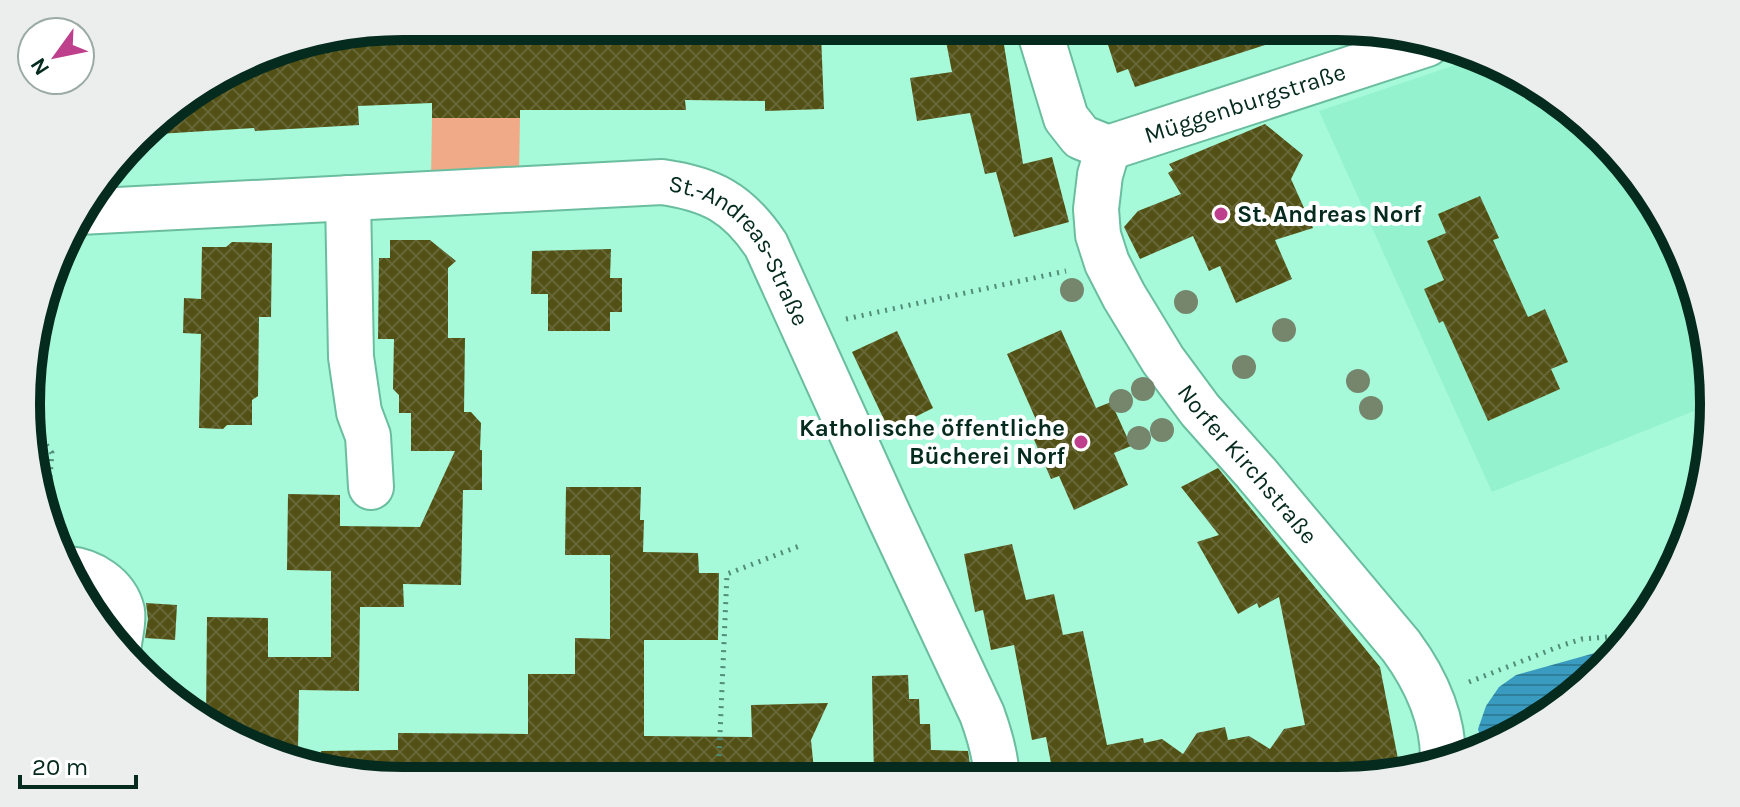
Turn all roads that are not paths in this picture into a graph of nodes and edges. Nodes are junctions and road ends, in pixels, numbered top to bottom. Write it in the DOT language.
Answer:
graph roads {
  1 [pos="1042,40"];
  2 [pos="1414,48"];
  3 [pos="1108,148"];
  4 [pos="348,198"];
  5 [pos="96,211"];
  6 [pos="371,487"];
  7 [pos="81,571"];
  8 [pos="120,631"];
  9 [pos="1442,751"];
  10 [pos="996,767"];
  1 -- 3 [label="street"];
  2 -- 3 [label="street, Müggenburgstraße"];
  3 -- 9 [label="street, Norfer Kirchstraße"];
  4 -- 5 [label="street, St.-Andreas-Straße"];
  4 -- 6 [label="street"];
  4 -- 10 [label="street, St.-Andreas-Straße"];
  7 -- 8 [label="street"];
}
